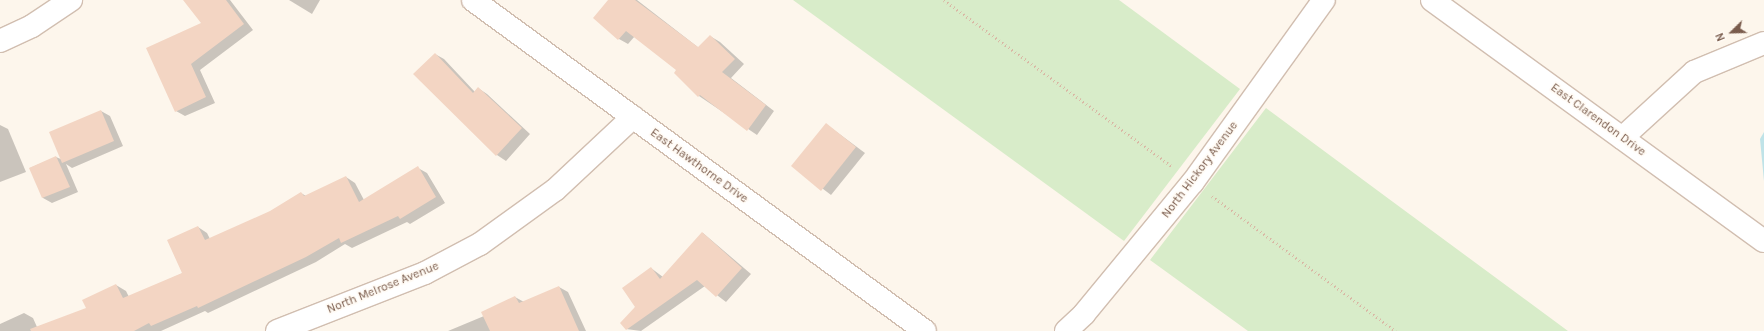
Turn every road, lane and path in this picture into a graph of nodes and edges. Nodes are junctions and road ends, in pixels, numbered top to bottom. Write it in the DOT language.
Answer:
graph roads {
  1 [pos="71,0"];
  2 [pos="473,0"];
  3 [pos="944,0"];
  4 [pos="1324,0"];
  5 [pos="1432,0"];
  6 [pos="0,41"];
  7 [pos="1764,43"];
  8 [pos="633,117"];
  9 [pos="1622,138"];
  10 [pos="1174,168"];
  11 [pos="1205,191"];
  12 [pos="1764,241"];
  13 [pos="277,331"];
  14 [pos="925,331"];
  15 [pos="1066,331"];
  16 [pos="1396,331"];
  1 -- 6 [label="street"];
  2 -- 8 [label="street, East Hawthorne Drive"];
  3 -- 10 [label="path"];
  4 -- 15 [label="street, North Hickory Avenue"];
  5 -- 9 [label="street, East Clarendon Drive"];
  7 -- 9 [label="street"];
  8 -- 13 [label="street, North Melrose Avenue"];
  8 -- 14 [label="street, East Hawthorne Drive"];
  9 -- 12 [label="street, East Clarendon Drive"];
  11 -- 16 [label="path"];
}
